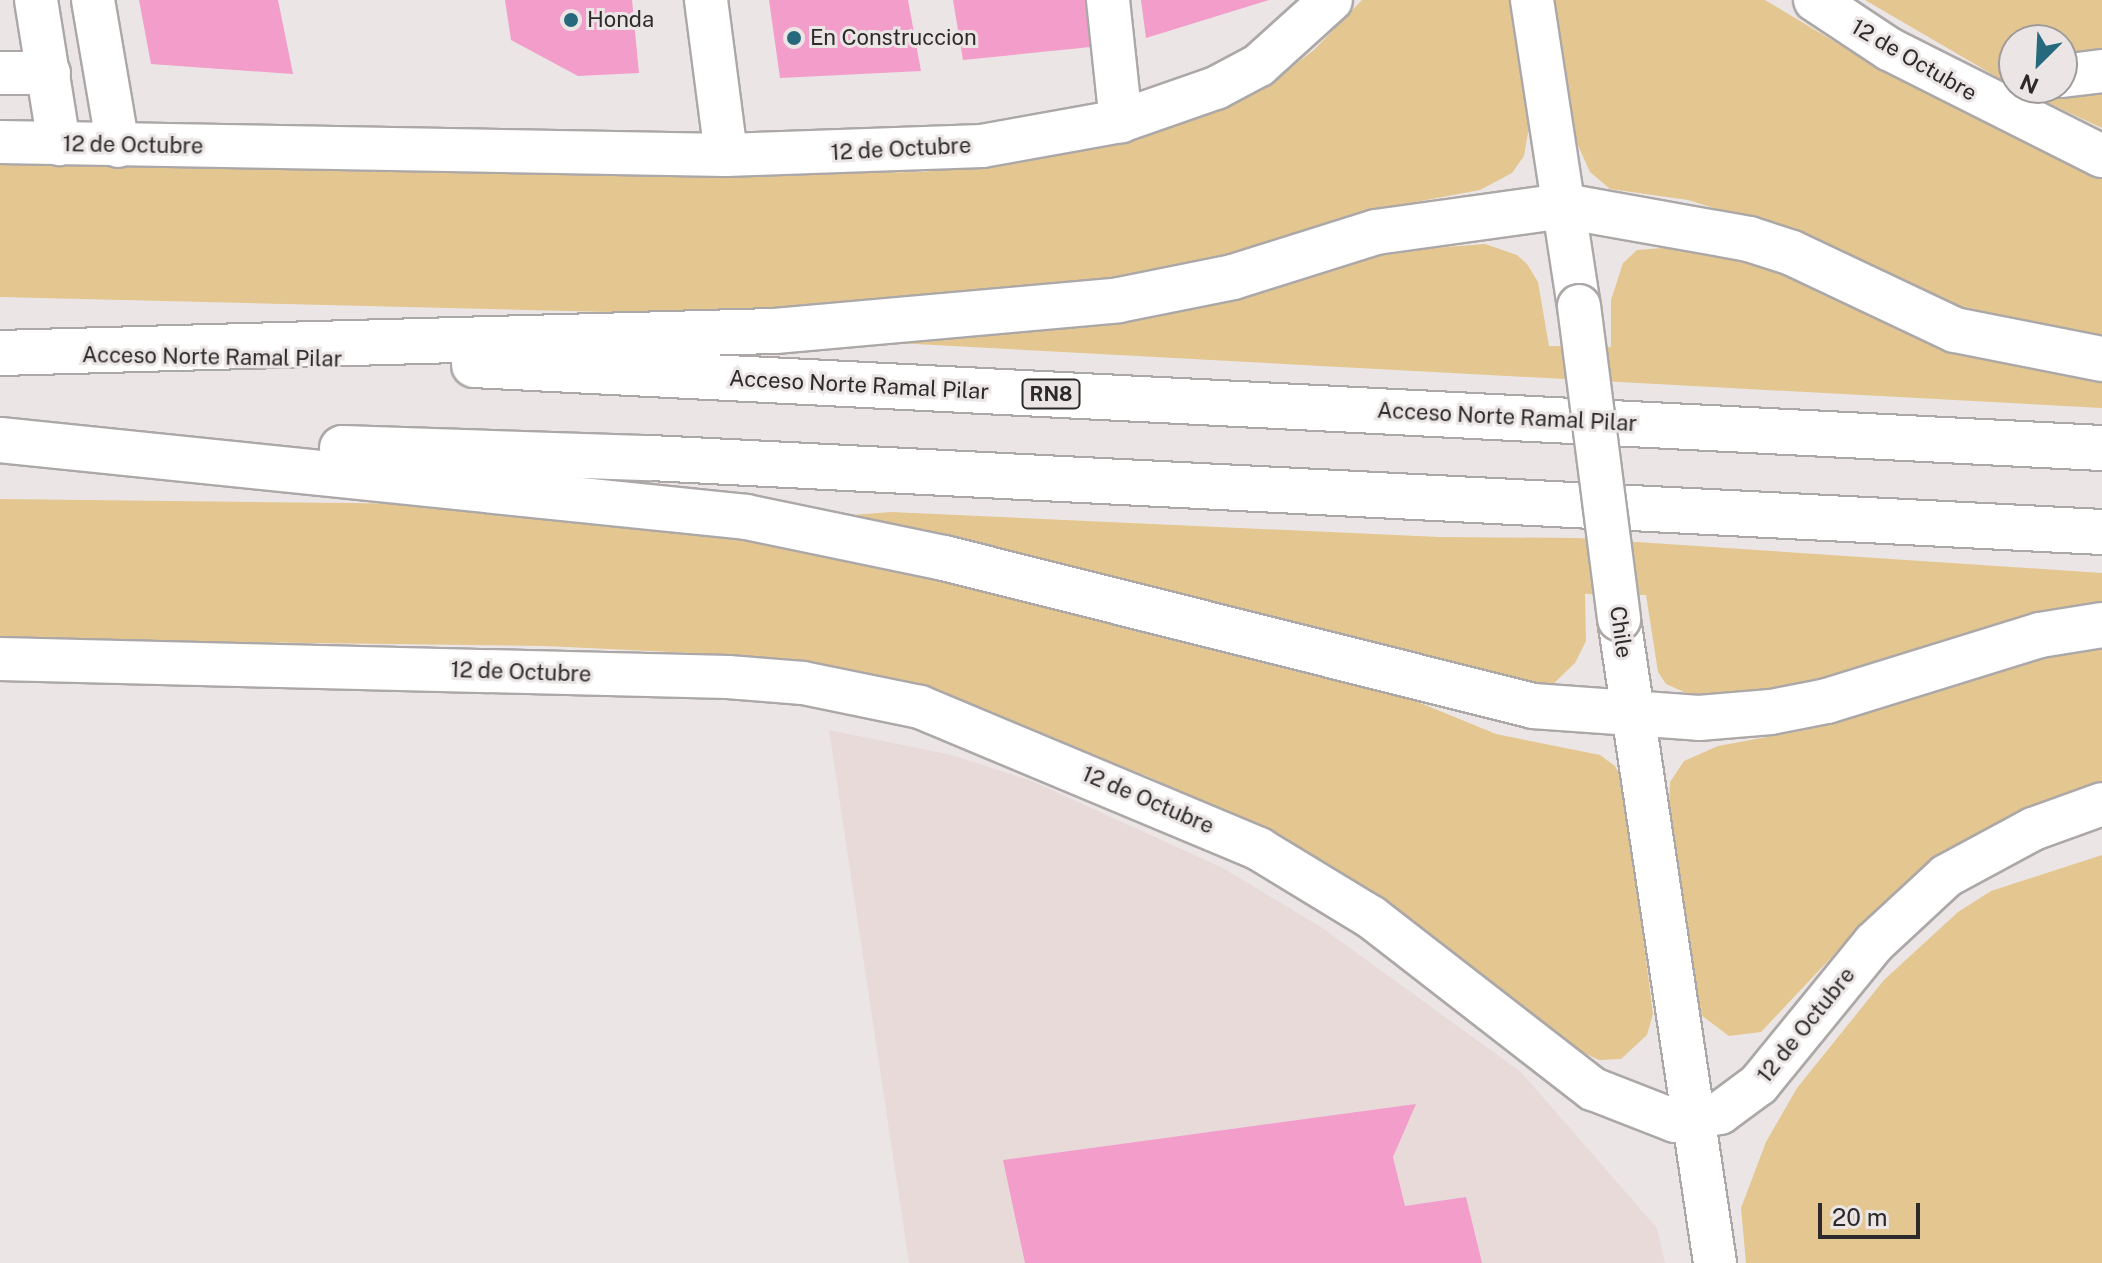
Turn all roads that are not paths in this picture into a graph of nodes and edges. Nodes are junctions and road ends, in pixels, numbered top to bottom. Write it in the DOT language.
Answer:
graph roads {
  1 [pos="36,0"];
  2 [pos="93,0"];
  3 [pos="706,0"];
  4 [pos="1108,0"];
  5 [pos="1331,0"];
  6 [pos="1532,0"];
  7 [pos="1815,0"];
  8 [pos="2102,71"];
  9 [pos="0,73"];
  10 [pos="49,73"];
  11 [pos="2078,74"];
  12 [pos="1998,92"];
  13 [pos="2027,104"];
  14 [pos="1121,121"];
  15 [pos="0,142"];
  16 [pos="59,144"];
  17 [pos="118,146"];
  18 [pos="726,155"];
  19 [pos="2102,156"];
  20 [pos="1564,206"];
  21 [pos="0,353"];
  22 [pos="2102,359"];
  23 [pos="0,439"];
  24 [pos="2102,448"];
  25 [pos="2102,532"];
  26 [pos="2102,625"];
  27 [pos="0,659"];
  28 [pos="1633,713"];
  29 [pos="2102,804"];
  30 [pos="1693,1121"];
  31 [pos="1715,1263"];
  1 -- 10 [label="street"];
  2 -- 17 [label="street"];
  3 -- 18 [label="street"];
  4 -- 14 [label="street"];
  5 -- 14 [label="street, 12 de Octubre"];
  6 -- 20 [label="street, Chile"];
  7 -- 12 [label="street, 12 de Octubre"];
  8 -- 11 [label="street"];
  9 -- 10 [label="street"];
  10 -- 16 [label="street"];
  13 -- 19 [label="street, 12 de Octubre"];
  14 -- 18 [label="street, 12 de Octubre"];
  15 -- 16 [label="street, 12 de Octubre"];
  16 -- 17 [label="street, 12 de Octubre"];
  17 -- 18 [label="street, 12 de Octubre"];
  20 -- 21 [label="highway"];
  20 -- 22 [label="highway"];
  20 -- 28 [label="street, Chile, bridge"];
  21 -- 24 [label="highway, Acceso Norte Ramal Pilar / RN8"];
  23 -- 25 [label="highway"];
  23 -- 28 [label="highway"];
  26 -- 28 [label="highway"];
  27 -- 30 [label="street, 12 de Octubre"];
  28 -- 30 [label="street, Chile"];
  29 -- 30 [label="street, 12 de Octubre"];
  30 -- 31 [label="street, Chile"];
}
